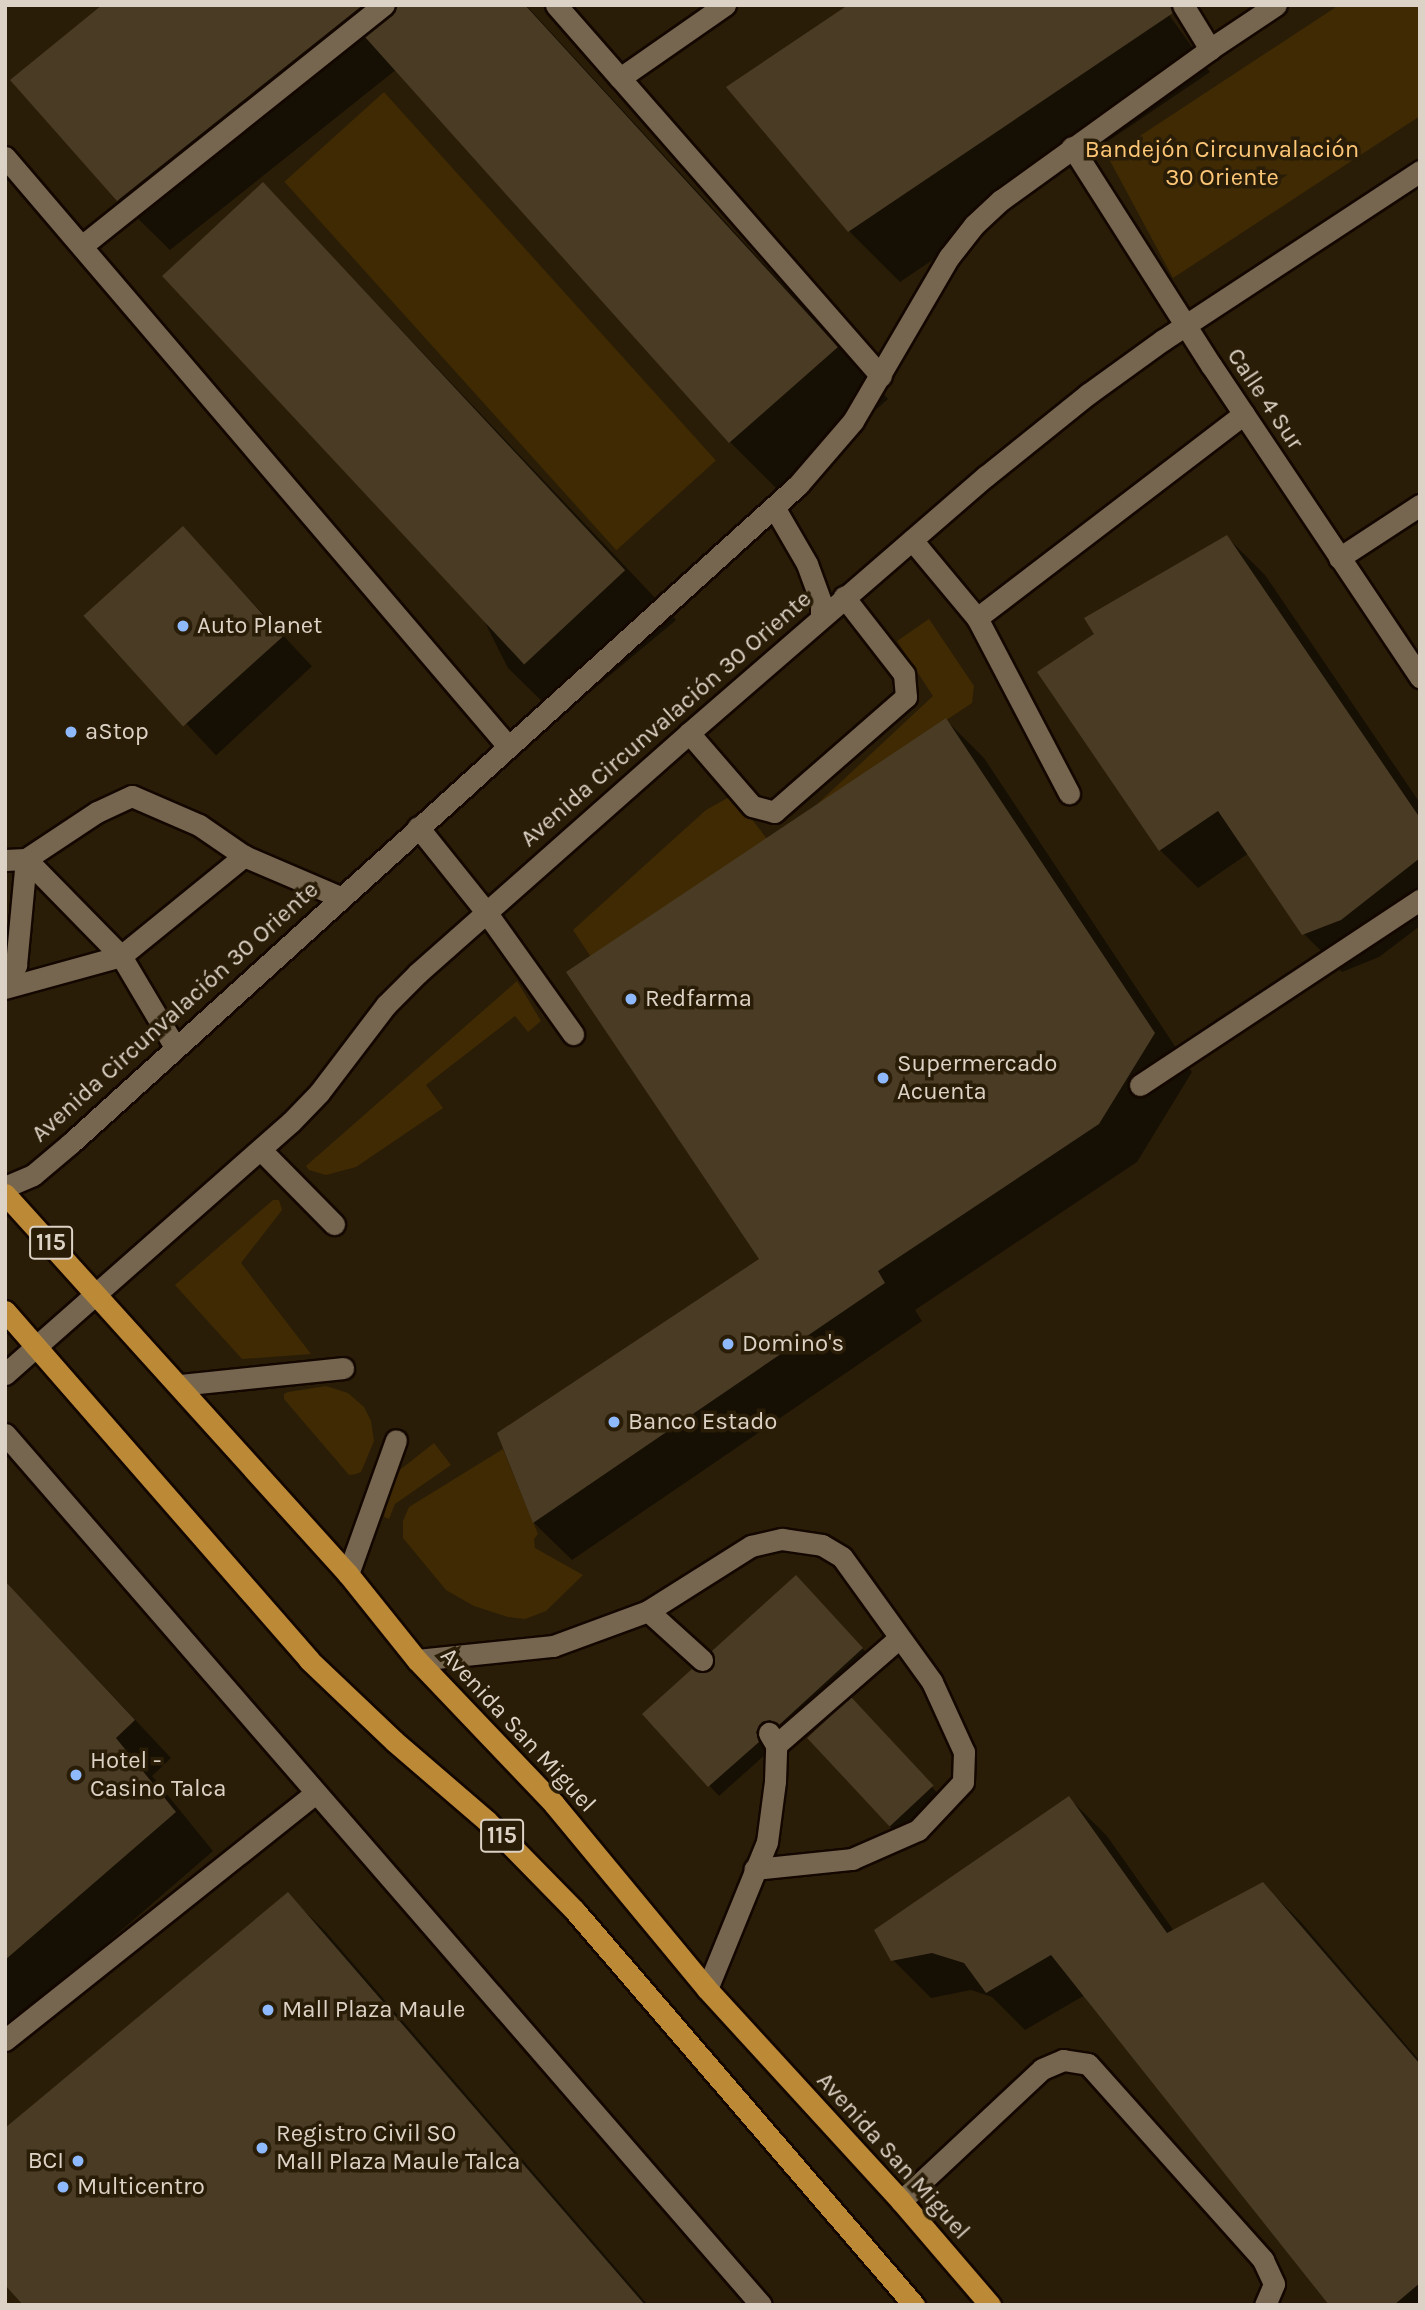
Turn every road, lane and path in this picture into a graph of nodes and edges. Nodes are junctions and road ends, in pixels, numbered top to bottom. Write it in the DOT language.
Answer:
graph roads {
  1 [pos="384,5"];
  2 [pos="556,5"];
  3 [pos="725,5"];
  4 [pos="1183,5"];
  5 [pos="1276,5"];
  6 [pos="1210,49"];
  7 [pos="620,78"];
  8 [pos="1072,147"];
  9 [pos="5,157"];
  10 [pos="1420,171"];
  11 [pos="83,245"];
  12 [pos="1185,325"];
  13 [pos="881,376"];
  14 [pos="1244,415"];
  15 [pos="1420,505"];
  16 [pos="774,507"];
  17 [pos="912,540"];
  18 [pos="1339,558"];
  19 [pos="844,597"];
  20 [pos="821,617"];
  21 [pos="977,618"];
  22 [pos="1420,677"];
  23 [pos="688,733"];
  24 [pos="507,745"];
  25 [pos="1069,793"];
  26 [pos="418,827"];
  27 [pos="244,856"];
  28 [pos="16,859"];
  29 [pos="340,897"];
  30 [pos="1420,900"];
  31 [pos="486,912"];
  32 [pos="121,956"];
  33 [pos="5,988"];
  34 [pos="573,1034"];
  35 [pos="175,1047"];
  36 [pos="1140,1085"];
  37 [pos="261,1150"];
  38 [pos="5,1187"];
  39 [pos="5,1194"];
  40 [pos="334,1224"];
  41 [pos="97,1294"];
  42 [pos="5,1311"];
  43 [pos="37,1347"];
  44 [pos="343,1368"];
  45 [pos="5,1374"];
  46 [pos="179,1385"];
  47 [pos="5,1434"];
  48 [pos="396,1440"];
  49 [pos="348,1574"];
  50 [pos="648,1611"];
  51 [pos="899,1638"];
  52 [pos="417,1660"];
  53 [pos="702,1660"];
  54 [pos="316,1793"];
  55 [pos="755,1868"];
  56 [pos="707,1989"];
  57 [pos="5,2040"];
  58 [pos="901,2201"];
  59 [pos="761,2305"];
  60 [pos="914,2305"];
  61 [pos="990,2305"];
  62 [pos="1265,2305"];
  1 -- 11 [label="main road"];
  2 -- 7 [label="main road"];
  3 -- 7 [label="main road"];
  4 -- 6 [label="main road"];
  5 -- 6 [label="main road, Avenida Circunvalación 30 Oriente"];
  6 -- 8 [label="main road, Avenida Circunvalación 30 Oriente"];
  7 -- 13 [label="main road"];
  8 -- 12 [label="main road, Calle 4 Sur"];
  8 -- 13 [label="main road, Avenida Circunvalación 30 Oriente"];
  9 -- 11 [label="main road"];
  10 -- 12 [label="main road, Avenida Circunvalación 30 Oriente"];
  11 -- 24 [label="main road"];
  12 -- 14 [label="main road, Calle 4 Sur"];
  12 -- 17 [label="main road, Avenida Circunvalación 30 Oriente"];
  13 -- 16 [label="main road, Avenida Circunvalación 30 Oriente"];
  14 -- 18 [label="main road, Calle 4 Sur"];
  14 -- 21 [label="main road"];
  15 -- 18 [label="main road"];
  16 -- 20 [label="main road"];
  16 -- 24 [label="main road, Avenida Circunvalación 30 Oriente"];
  17 -- 19 [label="main road, Avenida Circunvalación 30 Oriente"];
  17 -- 21 [label="main road"];
  18 -- 22 [label="main road, Calle 4 Sur"];
  19 -- 20 [label="main road, Avenida Circunvalación 30 Oriente"];
  19 -- 23 [label="main road"];
  20 -- 23 [label="main road, Avenida Circunvalación 30 Oriente"];
  21 -- 25 [label="main road"];
  23 -- 31 [label="main road, Avenida Circunvalación 30 Oriente"];
  24 -- 26 [label="main road, Avenida Circunvalación 30 Oriente"];
  26 -- 29 [label="main road, Avenida Circunvalación 30 Oriente"];
  26 -- 31 [label="main road"];
  27 -- 28 [label="main road"];
  27 -- 29 [label="main road"];
  27 -- 32 [label="main road"];
  28 -- 32 [label="main road"];
  28 -- 33 [label="main road"];
  29 -- 35 [label="main road, Avenida Circunvalación 30 Oriente"];
  30 -- 36 [label="main road"];
  31 -- 34 [label="main road"];
  31 -- 37 [label="main road, Avenida Circunvalación 30 Oriente"];
  32 -- 33 [label="main road"];
  32 -- 35 [label="main road"];
  35 -- 38 [label="main road, Avenida Circunvalación 30 Oriente"];
  37 -- 40 [label="main road"];
  37 -- 41 [label="main road, Avenida Circunvalación 30 Oriente"];
  39 -- 41 [label="highway, Avenida San Miguel / 115"];
  41 -- 43 [label="main road, Avenida Circunvalación 30 Oriente"];
  41 -- 46 [label="highway, Avenida San Miguel / 115"];
  42 -- 43 [label="highway, 115"];
  43 -- 45 [label="main road, Avenida Circunvalación 30 Oriente"];
  43 -- 60 [label="highway, 115"];
  44 -- 46 [label="main road"];
  46 -- 49 [label="highway, Avenida San Miguel / 115"];
  47 -- 54 [label="main road"];
  48 -- 49 [label="main road"];
  49 -- 52 [label="highway, Avenida San Miguel / 115"];
  50 -- 51 [label="main road"];
  50 -- 52 [label="main road"];
  50 -- 53 [label="main road"];
  51 -- 55 [label="main road"];
  51 -- 55 [label="main road"];
  52 -- 56 [label="highway, Avenida San Miguel / 115"];
  54 -- 57 [label="main road"];
  54 -- 59 [label="main road"];
  55 -- 56 [label="main road"];
  56 -- 58 [label="highway, Avenida San Miguel / 115"];
  58 -- 61 [label="highway, Avenida San Miguel / 115"];
  58 -- 62 [label="main road"];
}
